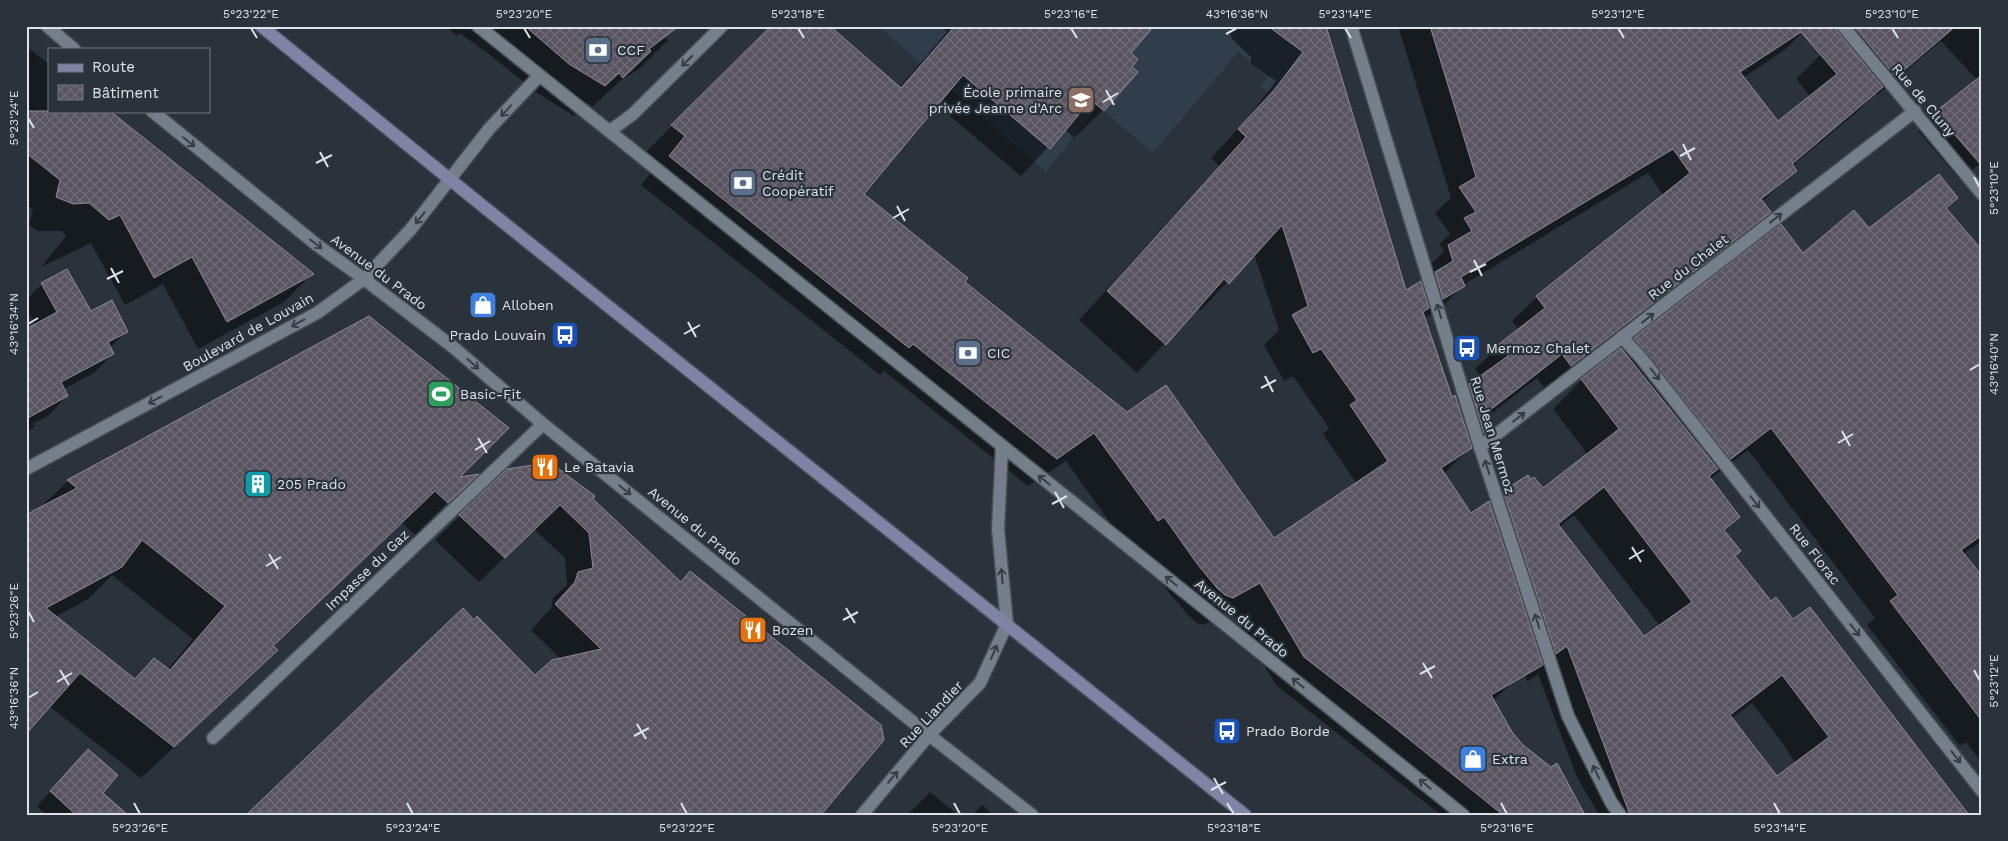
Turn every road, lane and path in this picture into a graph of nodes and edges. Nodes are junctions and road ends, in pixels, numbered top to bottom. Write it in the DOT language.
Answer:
graph roads {
  1 [pos="46,26"];
  2 [pos="261,26"];
  3 [pos="478,26"];
  4 [pos="722,26"];
  5 [pos="1351,26"];
  6 [pos="1843,26"];
  7 [pos="73,48"];
  8 [pos="539,76"];
  9 [pos="1915,111"];
  10 [pos="153,112"];
  11 [pos="610,131"];
  12 [pos="450,179"];
  13 [pos="1982,194"];
  14 [pos="364,279"];
  15 [pos="1622,337"];
  16 [pos="543,424"];
  17 [pos="1002,446"];
  18 [pos="1480,446"];
  19 [pos="26,469"];
  20 [pos="1007,624"];
  21 [pos="929,735"];
  22 [pos="213,738"];
  23 [pos="1982,791"];
  24 [pos="862,815"];
  25 [pos="1032,815"];
  26 [pos="1245,815"];
  27 [pos="1463,815"];
  28 [pos="1620,815"];
  1 -- 7 [label="street"];
  2 -- 12 [label="main road"];
  3 -- 8 [label="street, Avenue du Prado"];
  4 -- 11 [label="street, one-way"];
  18 -- 5 [label="street, Rue Jean Mermoz, one-way"];
  6 -- 9 [label="street, Rue de Cluny"];
  8 -- 11 [label="street, Avenue du Prado"];
  8 -- 12 [label="street, one-way"];
  9 -- 13 [label="street, Rue de Cluny"];
  15 -- 9 [label="street, Rue du Chalet, one-way"];
  10 -- 14 [label="street, Avenue du Prado, one-way"];
  11 -- 17 [label="street, Avenue du Prado"];
  12 -- 14 [label="street, Boulevard de Louvain, one-way"];
  12 -- 20 [label="main road"];
  14 -- 16 [label="street, Avenue du Prado, one-way"];
  14 -- 19 [label="street, Boulevard de Louvain, one-way"];
  18 -- 15 [label="street, Rue du Chalet, one-way"];
  15 -- 23 [label="street, Rue Florac, one-way"];
  16 -- 21 [label="street, Avenue du Prado, one-way"];
  16 -- 22 [label="street, Impasse du Gaz"];
  20 -- 17 [label="street, one-way"];
  27 -- 17 [label="street, Avenue du Prado, one-way"];
  28 -- 18 [label="street, Rue Jean Mermoz, one-way"];
  21 -- 20 [label="street, Rue Liandier, one-way"];
  20 -- 26 [label="main road"];
  24 -- 21 [label="street, Rue Liandier, one-way"];
  21 -- 25 [label="street, Avenue du Prado"];
}
